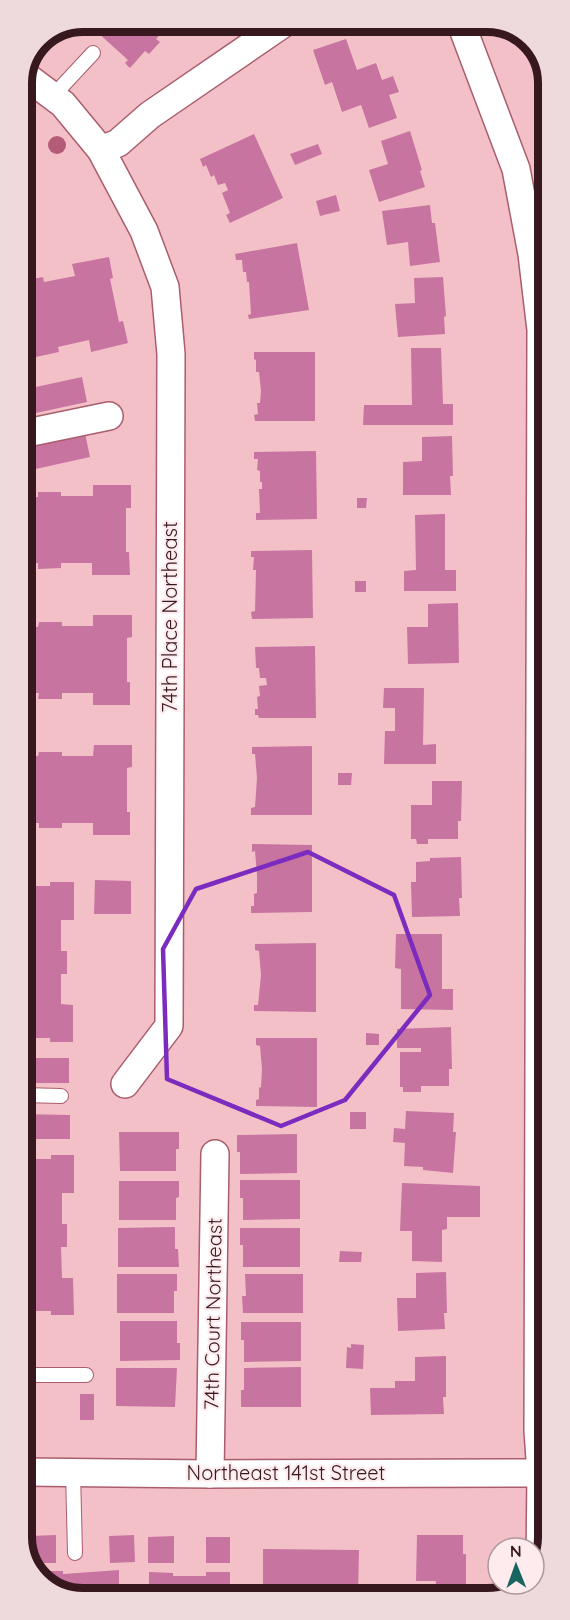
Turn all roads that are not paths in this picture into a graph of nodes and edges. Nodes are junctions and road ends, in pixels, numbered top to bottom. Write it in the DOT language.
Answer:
graph roads {
  1 [pos="271,32"];
  2 [pos="464,32"];
  3 [pos="93,53"];
  4 [pos="32,81"];
  5 [pos="52,96"];
  6 [pos="101,150"];
  7 [pos="538,300"];
  8 [pos="110,416"];
  9 [pos="32,432"];
  10 [pos="125,1084"];
  11 [pos="32,1095"];
  12 [pos="61,1096"];
  13 [pos="215,1154"];
  14 [pos="32,1375"];
  15 [pos="86,1375"];
  16 [pos="32,1472"];
  17 [pos="73,1472"];
  18 [pos="538,1473"];
  19 [pos="210,1474"];
  20 [pos="75,1553"];
  1 -- 6 [label="street"];
  2 -- 7 [label="street"];
  3 -- 5 [label="lane"];
  4 -- 5 [label="street, 74th Place Northeast"];
  5 -- 6 [label="street, 74th Place Northeast"];
  6 -- 10 [label="street, 74th Place Northeast"];
  8 -- 9 [label="street"];
  11 -- 12 [label="lane"];
  13 -- 19 [label="street, 74th Court Northeast"];
  14 -- 15 [label="lane"];
  16 -- 17 [label="street, Northeast 141st Street"];
  17 -- 19 [label="street, Northeast 141st Street"];
  17 -- 20 [label="lane"];
  18 -- 19 [label="street, Northeast 141st Street"];
}
